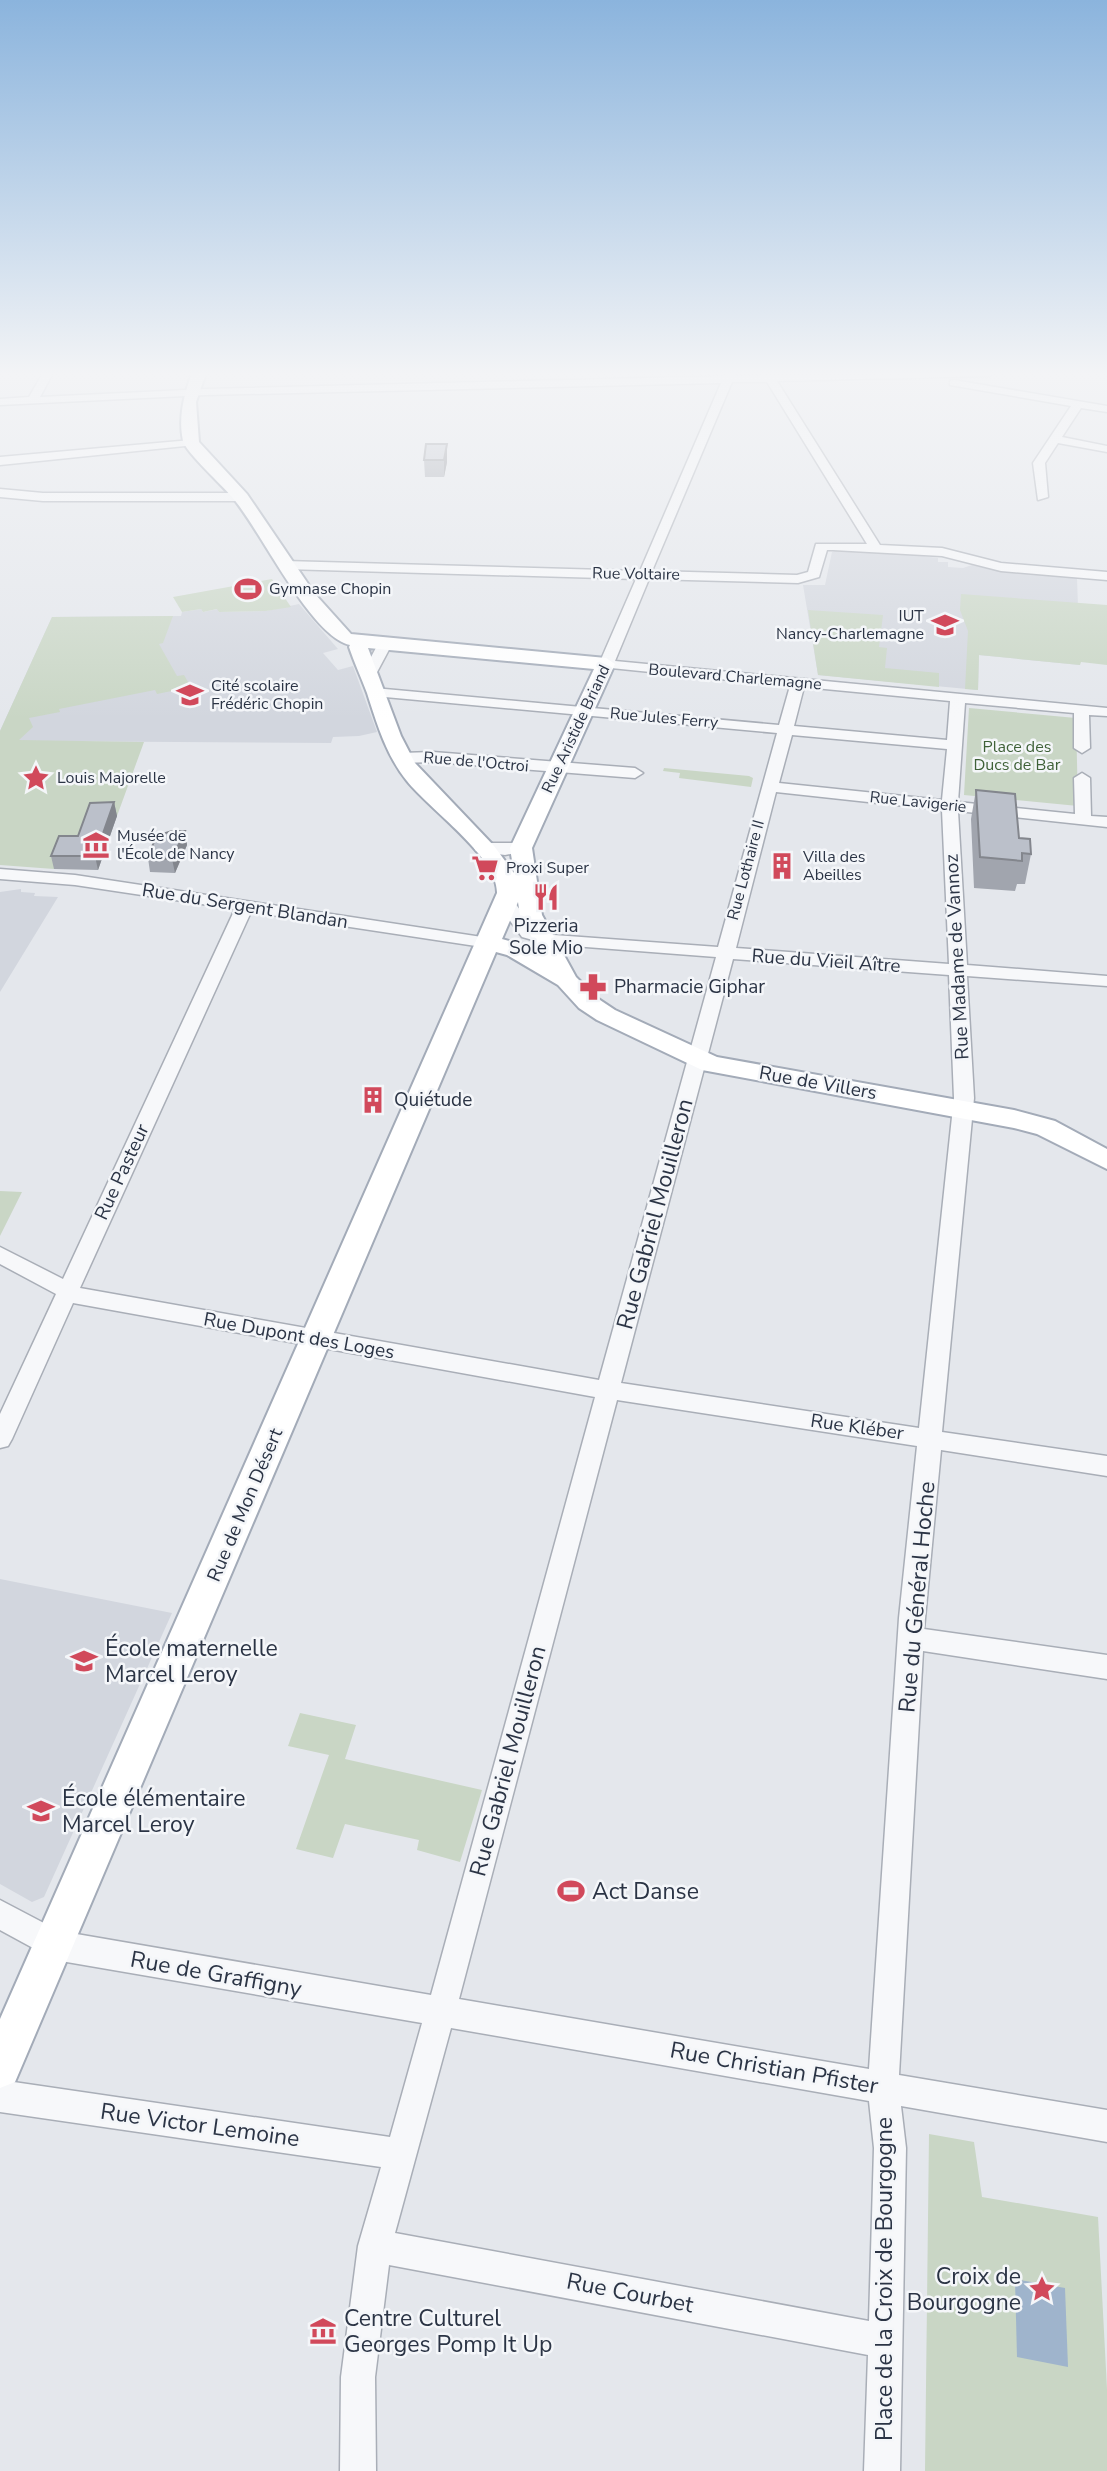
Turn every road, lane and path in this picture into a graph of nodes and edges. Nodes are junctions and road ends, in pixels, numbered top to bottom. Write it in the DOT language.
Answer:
graph roads {
  1 [pos="232,488"];
  2 [pos="681,488"];
  3 [pos="838,488"];
  4 [pos="1041,488"];
  5 [pos="0,493"];
  6 [pos="240,497"];
  7 [pos="1042,497"];
  8 [pos="874,547"];
  9 [pos="285,565"];
  10 [pos="645,574"];
  11 [pos="1107,576"];
  12 [pos="363,642"];
  13 [pos="385,644"];
  14 [pos="606,664"];
  15 [pos="372,683"];
  16 [pos="798,683"];
  17 [pos="958,698"];
  18 [pos="584,710"];
  19 [pos="1081,710"];
  20 [pos="1107,712"];
  21 [pos="786,729"];
  22 [pos="953,745"];
  23 [pos="1082,748"];
  24 [pos="401,758"];
  25 [pos="559,767"];
  26 [pos="635,773"];
  27 [pos="1082,778"];
  28 [pos="770,787"];
  29 [pos="950,805"];
  30 [pos="1083,819"];
  31 [pos="1107,822"];
  32 [pos="482,848"];
  33 [pos="520,848"];
  34 [pos="0,874"];
  35 [pos="506,904"];
  36 [pos="245,906"];
  37 [pos="545,939"];
  38 [pos="489,943"];
  39 [pos="724,953"];
  40 [pos="958,969"];
  41 [pos="476,970"];
  42 [pos="556,974"];
  43 [pos="1107,981"];
  44 [pos="696,1058"];
  45 [pos="962,1108"];
  46 [pos="1107,1160"];
  47 [pos="0,1255"];
  48 [pos="67,1292"];
  49 [pos="316,1339"];
  50 [pos="607,1390"];
  51 [pos="931,1438"];
  52 [pos="0,1439"];
  53 [pos="1107,1466"];
  54 [pos="911,1638"];
  55 [pos="1107,1667"];
  56 [pos="0,1914"];
  57 [pos="55,1945"];
  58 [pos="440,2012"];
  59 [pos="0,2067"];
  60 [pos="883,2087"];
  61 [pos="0,2096"];
  62 [pos="1107,2126"];
  63 [pos="399,2154"];
  64 [pos="375,2246"];
  65 [pos="886,2341"];
  66 [pos="358,2471"];
  67 [pos="882,2471"];
  1 -- 6 [label="main road"];
  2 -- 10 [label="street, Rue Aristide Briand"];
  3 -- 8 [label="street"];
  4 -- 7 [label="street"];
  5 -- 6 [label="street"];
  6 -- 9 [label="main road"];
  8 -- 10 [label="street, Rue Voltaire"];
  8 -- 11 [label="street, Rue Voltaire"];
  9 -- 10 [label="street, Rue Voltaire"];
  9 -- 12 [label="main road"];
  10 -- 14 [label="street, Rue Aristide Briand"];
  12 -- 13 [label="main road, Boulevard Charlemagne"];
  12 -- 15 [label="main road"];
  13 -- 14 [label="main road, Boulevard Charlemagne"];
  13 -- 15 [label="street"];
  14 -- 16 [label="street, Boulevard Charlemagne"];
  14 -- 18 [label="main road, Rue Aristide Briand"];
  15 -- 18 [label="street, Rue Jules Ferry"];
  15 -- 24 [label="main road"];
  16 -- 17 [label="street, Boulevard Charlemagne"];
  16 -- 21 [label="street, Rue Lothaire II"];
  17 -- 19 [label="street, Boulevard Charlemagne"];
  17 -- 22 [label="street"];
  18 -- 21 [label="street, Rue Jules Ferry"];
  18 -- 25 [label="main road, Rue Aristide Briand"];
  19 -- 20 [label="street, Boulevard Charlemagne"];
  19 -- 23 [label="street"];
  21 -- 22 [label="street, Rue Jules Ferry"];
  21 -- 28 [label="street, Rue Lothaire II"];
  22 -- 29 [label="street"];
  24 -- 25 [label="street, Rue de l'Octroi"];
  24 -- 32 [label="main road"];
  25 -- 26 [label="street, Rue de l'Octroi"];
  25 -- 33 [label="main road, Rue Aristide Briand"];
  27 -- 30 [label="street"];
  28 -- 29 [label="street, Rue Lavigerie"];
  28 -- 39 [label="street, Rue Lothaire II"];
  29 -- 30 [label="street, Rue Lavigerie"];
  29 -- 40 [label="street, Rue Madame de Vannoz"];
  30 -- 31 [label="street, Rue Lavigerie"];
  32 -- 33 [label="street"];
  32 -- 35 [label="main road"];
  33 -- 37 [label="main road"];
  34 -- 36 [label="street, Rue du Sergent Blandan"];
  35 -- 37 [label="street"];
  35 -- 38 [label="main road, Rue de Mon Désert"];
  36 -- 38 [label="street, Rue du Sergent Blandan"];
  36 -- 48 [label="street, Rue Pasteur"];
  37 -- 39 [label="street, Rue du Vieil Aître"];
  37 -- 42 [label="main road"];
  38 -- 41 [label="main road, Rue de Mon Désert"];
  38 -- 42 [label="main road, Rue de Villers"];
  39 -- 40 [label="street, Rue du Vieil Aître"];
  39 -- 44 [label="street, Rue Lothaire II"];
  40 -- 43 [label="street, Rue du Vieil Aître"];
  40 -- 45 [label="street, Rue Madame de Vannoz"];
  41 -- 42 [label="main road"];
  41 -- 49 [label="main road, Rue de Mon Désert"];
  42 -- 44 [label="main road, Rue de Villers"];
  44 -- 45 [label="main road, Rue de Villers"];
  44 -- 50 [label="street, Rue Gabriel Mouilleron"];
  45 -- 46 [label="main road, Rue de Villers"];
  45 -- 51 [label="street, Rue du Général Hoche"];
  47 -- 48 [label="street, Rue Dupont des Loges"];
  48 -- 49 [label="street, Rue Dupont des Loges"];
  48 -- 52 [label="street, Rue Pasteur"];
  49 -- 50 [label="street, Rue Dupont des Loges"];
  49 -- 57 [label="main road, Rue de Mon Désert"];
  50 -- 51 [label="street, Rue Kléber"];
  50 -- 58 [label="street, Rue Gabriel Mouilleron"];
  51 -- 53 [label="street, Rue Kléber"];
  51 -- 54 [label="street, Rue du Général Hoche"];
  54 -- 55 [label="street"];
  54 -- 60 [label="street, Rue du Général Hoche"];
  56 -- 57 [label="street, Rue de Graffigny"];
  57 -- 58 [label="street, Rue de Graffigny"];
  57 -- 59 [label="main road, Rue de Mon Désert"];
  58 -- 60 [label="street, Rue Christian Pfister"];
  58 -- 63 [label="street, Rue Gabriel Mouilleron"];
  60 -- 62 [label="street, Rue Christian Pfister"];
  60 -- 65 [label="street, Place de la Croix de Bourgogne"];
  61 -- 63 [label="street, Rue Victor Lemoine"];
  63 -- 64 [label="street, Rue Gabriel Mouilleron"];
  64 -- 65 [label="street, Rue Courbet"];
  64 -- 66 [label="street, Rue Gabriel Mouilleron"];
  65 -- 67 [label="street, Place de la Croix de Bourgogne"];
}
